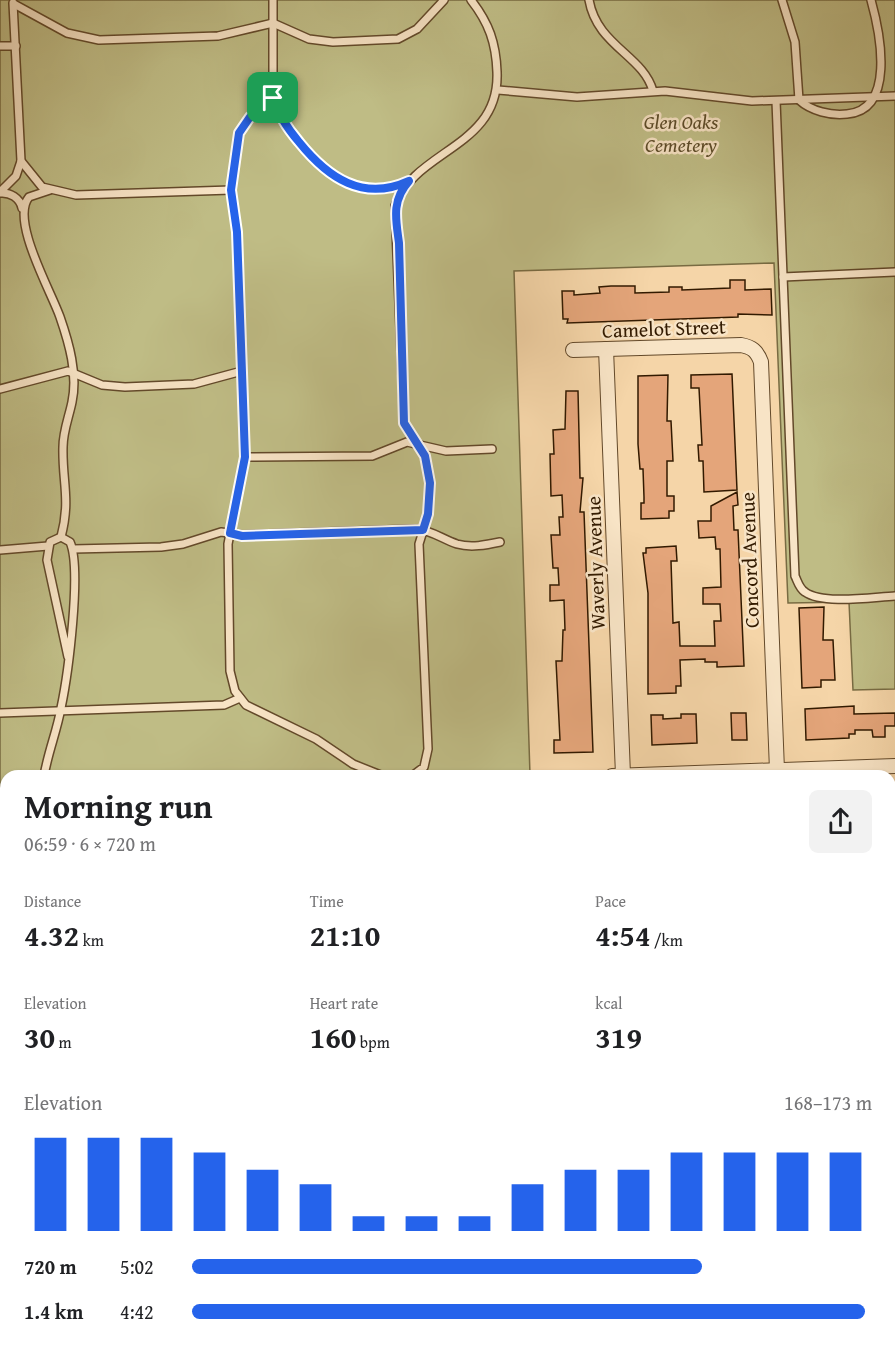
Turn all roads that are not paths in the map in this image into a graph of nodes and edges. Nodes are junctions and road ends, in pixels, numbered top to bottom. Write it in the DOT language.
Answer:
graph roads {
  1 [pos="273,0"];
  2 [pos="444,0"];
  3 [pos="471,0"];
  4 [pos="589,0"];
  5 [pos="782,0"];
  6 [pos="871,0"];
  7 [pos="13,2"];
  8 [pos="273,23"];
  9 [pos="0,46"];
  10 [pos="16,46"];
  11 [pos="498,90"];
  12 [pos="652,91"];
  13 [pos="882,96"];
  14 [pos="895,96"];
  15 [pos="273,98"];
  16 [pos="799,100"];
  17 [pos="776,101"];
  18 [pos="21,161"];
  19 [pos="409,181"];
  20 [pos="50,190"];
  21 [pos="231,190"];
  22 [pos="0,192"];
  23 [pos="22,211"];
  24 [pos="895,272"];
  25 [pos="783,277"];
  26 [pos="606,349"];
  27 [pos="754,349"];
  28 [pos="573,350"];
  29 [pos="242,371"];
  30 [pos="74,373"];
  31 [pos="0,388"];
  32 [pos="418,445"];
  33 [pos="492,449"];
  34 [pos="245,457"];
  35 [pos="423,530"];
  36 [pos="230,533"];
  37 [pos="61,537"];
  38 [pos="500,542"];
  39 [pos="48,546"];
  40 [pos="73,549"];
  41 [pos="0,550"];
  42 [pos="895,596"];
  43 [pos="68,657"];
  44 [pos="240,698"];
  45 [pos="61,710"];
  46 [pos="0,712"];
  47 [pos="895,766"];
  48 [pos="46,770"];
  49 [pos="368,770"];
  50 [pos="420,770"];
  51 [pos="623,770"];
  52 [pos="777,770"];
  1 -- 8 [label="lane"];
  2 -- 8 [label="lane"];
  3 -- 11 [label="lane"];
  4 -- 12 [label="lane"];
  5 -- 16 [label="lane"];
  6 -- 13 [label="lane"];
  7 -- 8 [label="lane"];
  7 -- 10 [label="lane"];
  8 -- 15 [label="lane"];
  9 -- 10 [label="lane"];
  10 -- 18 [label="lane"];
  11 -- 12 [label="lane"];
  11 -- 19 [label="lane"];
  12 -- 17 [label="lane"];
  13 -- 14 [label="lane"];
  13 -- 16 [label="lane"];
  13 -- 16 [label="lane"];
  15 -- 19 [label="lane"];
  15 -- 21 [label="lane"];
  16 -- 17 [label="lane"];
  17 -- 25 [label="lane"];
  18 -- 20 [label="lane"];
  18 -- 22 [label="lane"];
  19 -- 32 [label="lane"];
  20 -- 21 [label="lane"];
  20 -- 23 [label="lane"];
  21 -- 29 [label="lane"];
  22 -- 23 [label="lane"];
  23 -- 30 [label="lane"];
  24 -- 25 [label="lane"];
  25 -- 42 [label="lane"];
  26 -- 27 [label="street, Camelot Street"];
  26 -- 28 [label="street, Camelot Street"];
  26 -- 51 [label="street, Waverly Avenue"];
  27 -- 52 [label="street, Concord Avenue"];
  29 -- 30 [label="lane"];
  29 -- 34 [label="lane"];
  30 -- 31 [label="lane"];
  30 -- 37 [label="lane"];
  32 -- 33 [label="lane"];
  32 -- 34 [label="lane"];
  32 -- 35 [label="lane"];
  34 -- 36 [label="lane"];
  35 -- 36 [label="lane"];
  35 -- 38 [label="lane"];
  35 -- 50 [label="lane"];
  36 -- 40 [label="lane"];
  36 -- 44 [label="lane"];
  37 -- 39 [label="lane"];
  37 -- 40 [label="lane"];
  39 -- 41 [label="lane"];
  39 -- 43 [label="lane"];
  40 -- 43 [label="lane"];
  43 -- 45 [label="lane"];
  44 -- 45 [label="lane"];
  44 -- 49 [label="lane"];
  45 -- 46 [label="lane"];
  45 -- 48 [label="lane"];
  47 -- 52 [label="street"];
}
